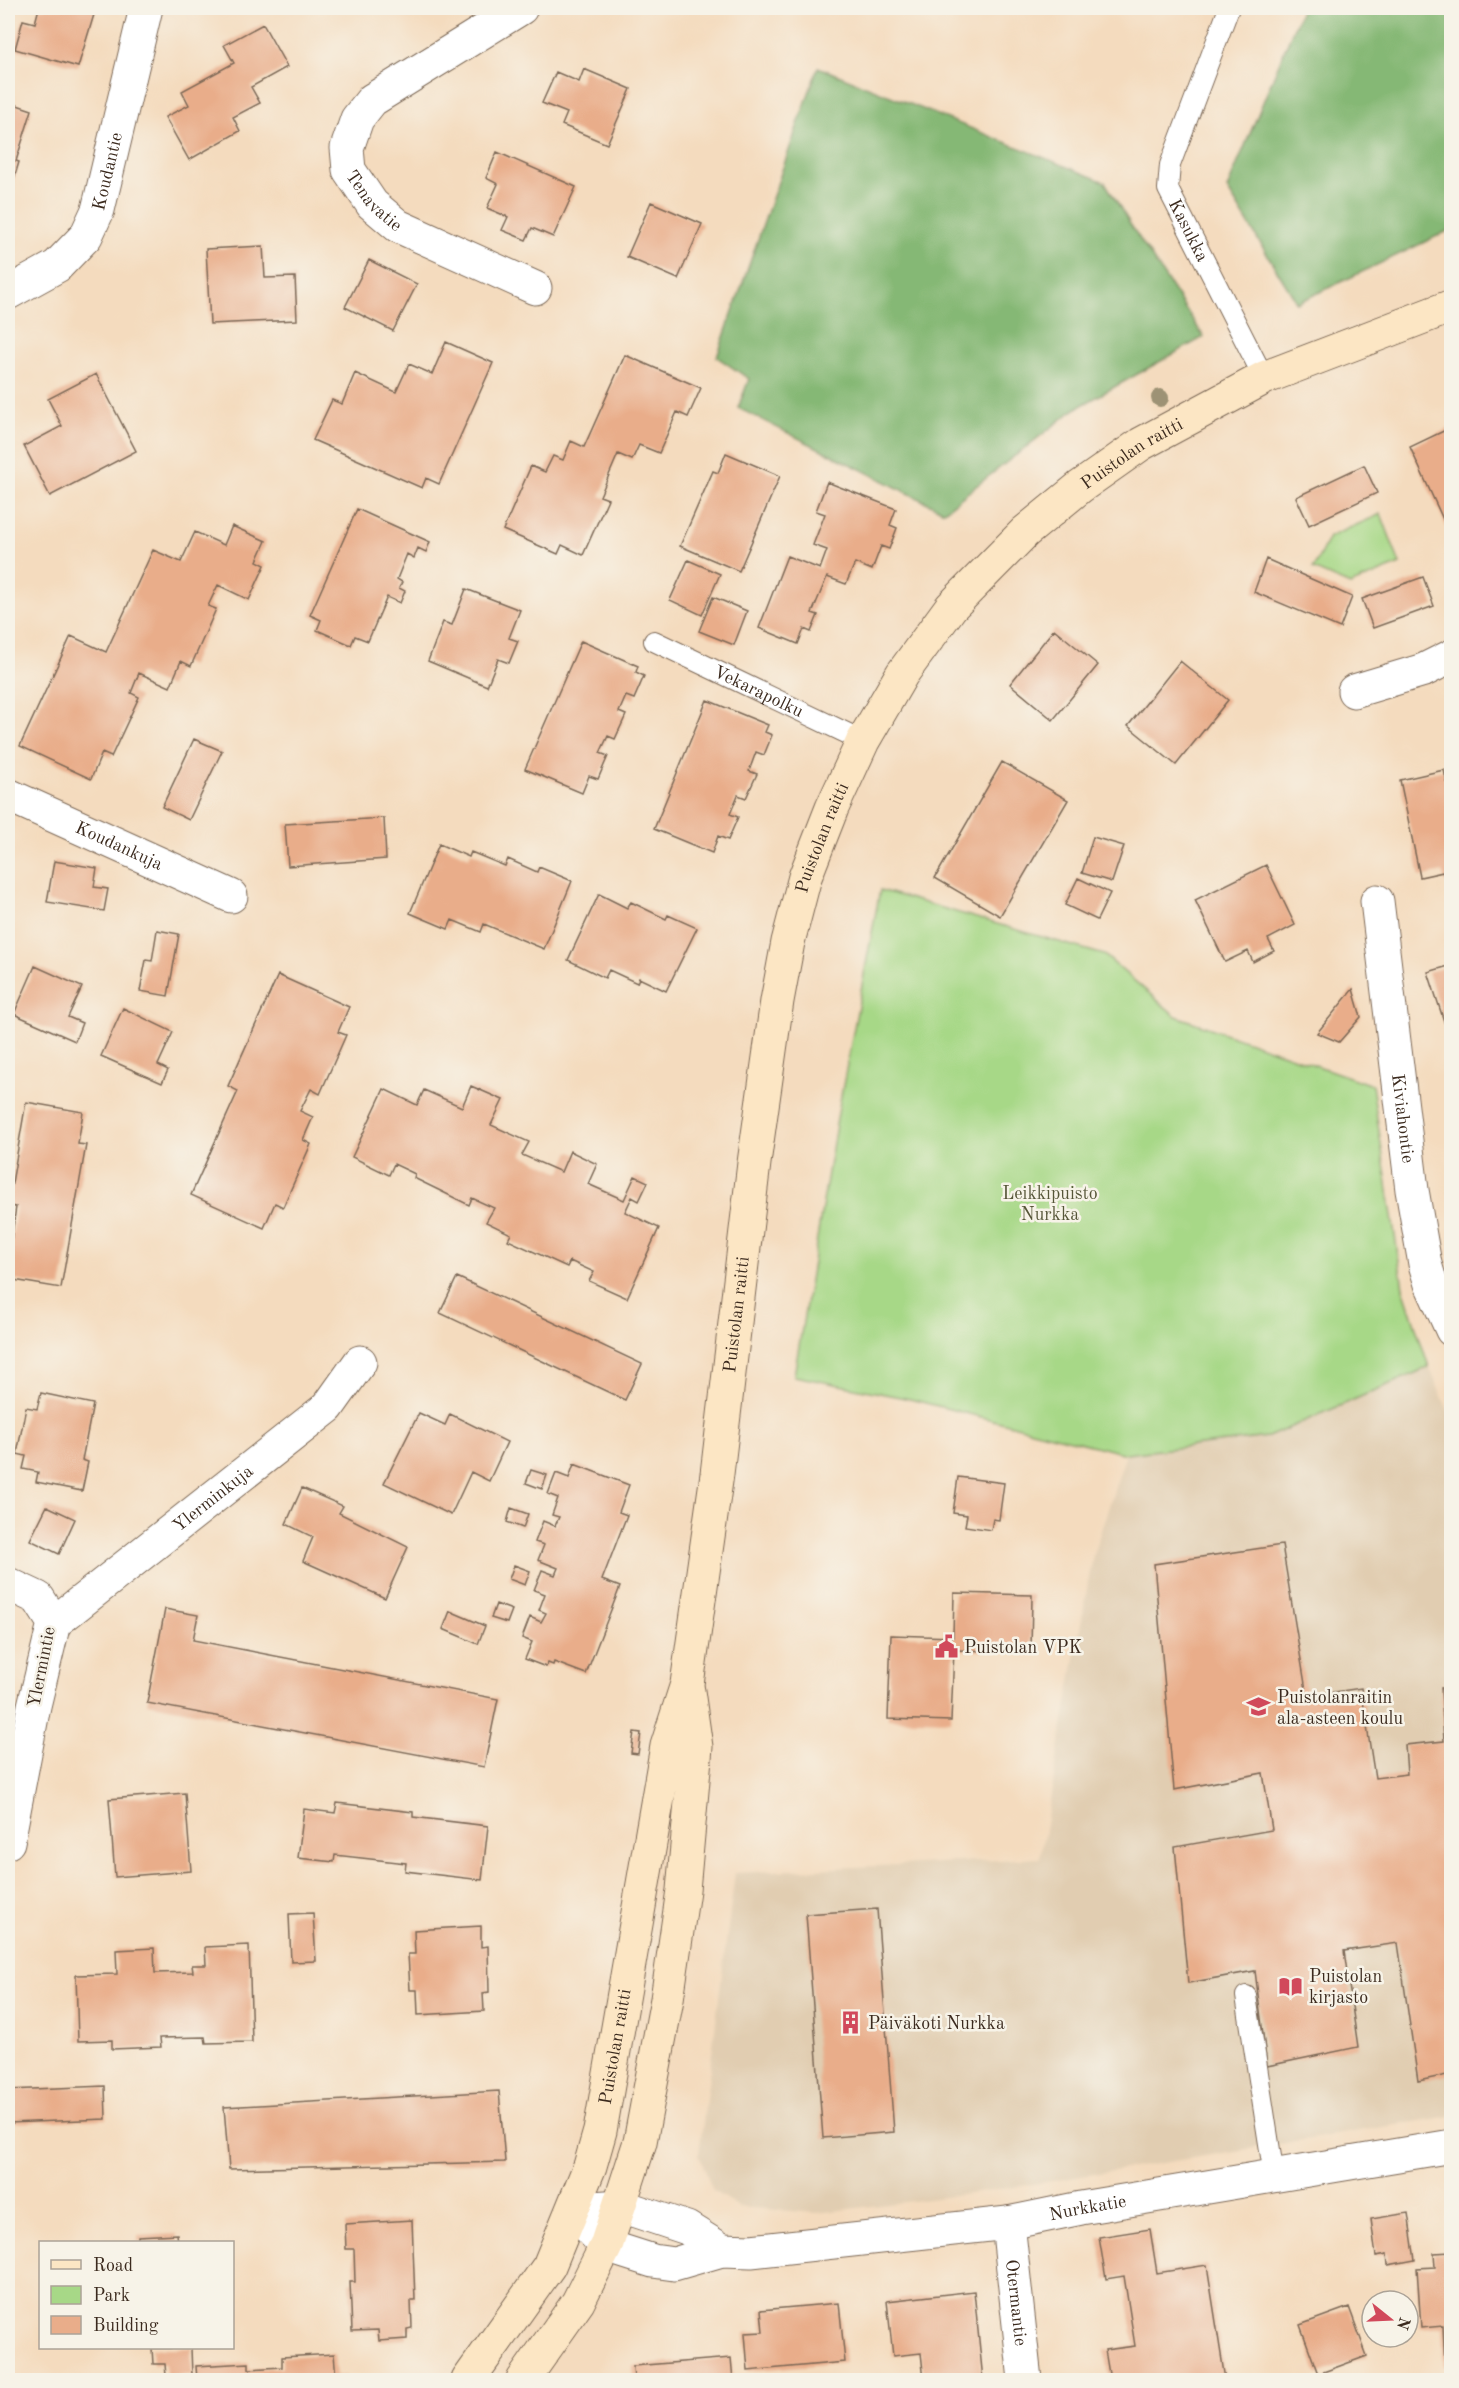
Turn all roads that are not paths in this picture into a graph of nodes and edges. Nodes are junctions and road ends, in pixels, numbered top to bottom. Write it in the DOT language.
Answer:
graph roads {
  1 [pos="146,8"];
  2 [pos="521,8"];
  3 [pos="1229,8"];
  4 [pos="535,288"];
  5 [pos="8,293"];
  6 [pos="1452,306"];
  7 [pos="1264,378"];
  8 [pos="654,640"];
  9 [pos="1452,656"];
  10 [pos="1354,691"];
  11 [pos="863,741"];
  12 [pos="8,795"];
  13 [pos="231,896"];
  14 [pos="1377,901"];
  15 [pos="1452,1330"];
  16 [pos="360,1362"];
  17 [pos="8,1584"];
  18 [pos="54,1623"];
  19 [pos="687,1684"];
  20 [pos="8,1842"];
  21 [pos="1246,1996"];
  22 [pos="1452,2146"];
  23 [pos="1274,2176"];
  24 [pos="621,2206"];
  25 [pos="573,2210"];
  26 [pos="1008,2223"];
  27 [pos="606,2246"];
  28 [pos="722,2250"];
  29 [pos="468,2380"];
  30 [pos="523,2380"];
  31 [pos="1025,2380"];
  1 -- 5 [label="street, Koudantie"];
  2 -- 4 [label="street, Tenavatie"];
  3 -- 7 [label="lane, Kasukka"];
  6 -- 7 [label="main road, Puistolan raitti"];
  7 -- 11 [label="main road, Puistolan raitti"];
  8 -- 11 [label="lane, Vekarapolku"];
  9 -- 10 [label="street"];
  11 -- 19 [label="main road, Puistolan raitti"];
  12 -- 13 [label="street, Koudankuja"];
  14 -- 15 [label="street, Kiviahontie"];
  16 -- 18 [label="street, Ylerminkuja"];
  17 -- 18 [label="street, Ylermintie"];
  18 -- 20 [label="street, Ylermintie"];
  19 -- 24 [label="main road, Puistolan raitti"];
  19 -- 25 [label="main road, Puistolan raitti"];
  21 -- 23 [label="lane"];
  22 -- 23 [label="street, Nurkkatie"];
  23 -- 26 [label="street, Nurkkatie"];
  24 -- 25 [label="street"];
  24 -- 27 [label="main road, Puistolan raitti"];
  24 -- 28 [label="street"];
  25 -- 27 [label="street, Nurkkatie"];
  25 -- 29 [label="main road, Puistolan raitti"];
  26 -- 28 [label="street, Nurkkatie"];
  26 -- 31 [label="street, Otermantie"];
  27 -- 28 [label="street, Nurkkatie"];
  27 -- 30 [label="main road, Puistolan raitti"];
}
